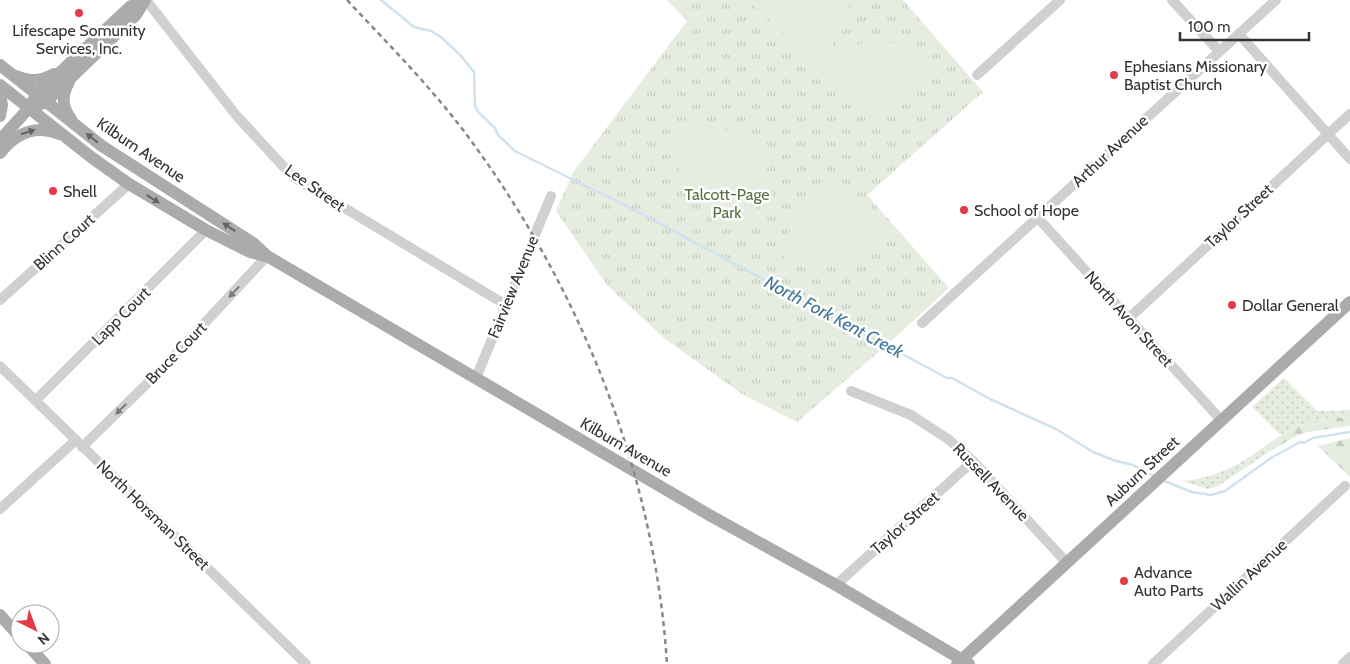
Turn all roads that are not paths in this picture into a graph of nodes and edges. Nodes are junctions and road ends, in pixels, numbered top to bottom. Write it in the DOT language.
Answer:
graph roads {
  1 [pos="145,0"];
  2 [pos="1060,0"];
  3 [pos="1172,0"];
  4 [pos="1276,0"];
  5 [pos="1239,34"];
  6 [pos="1219,51"];
  7 [pos="0,65"];
  8 [pos="68,72"];
  9 [pos="10,74"];
  10 [pos="977,75"];
  11 [pos="0,85"];
  12 [pos="0,94"];
  13 [pos="41,98"];
  14 [pos="29,108"];
  15 [pos="1350,114"];
  16 [pos="0,116"];
  17 [pos="76,125"];
  18 [pos="1328,134"];
  19 [pos="62,135"];
  20 [pos="0,140"];
  21 [pos="0,153"];
  22 [pos="1350,159"];
  23 [pos="129,184"];
  24 [pos="551,196"];
  25 [pos="1038,218"];
  26 [pos="206,230"];
  27 [pos="267,256"];
  28 [pos="0,300"];
  29 [pos="1350,302"];
  30 [pos="506,305"];
  31 [pos="1128,319"];
  32 [pos="922,324"];
  33 [pos="0,366"];
  34 [pos="476,378"];
  35 [pos="851,391"];
  36 [pos="36,400"];
  37 [pos="1222,420"];
  38 [pos="79,443"];
  39 [pos="973,461"];
  40 [pos="1345,486"];
  41 [pos="0,509"];
  42 [pos="1066,562"];
  43 [pos="836,586"];
  44 [pos="0,615"];
  45 [pos="10,626"];
  46 [pos="36,654"];
  47 [pos="1350,657"];
  48 [pos="963,663"];
  49 [pos="45,664"];
  50 [pos="306,664"];
  51 [pos="1153,664"];
  52 [pos="1342,664"];
  1 -- 8 [label="main road"];
  1 -- 30 [label="street, Lee Street"];
  2 -- 10 [label="street"];
  3 -- 6 [label="street"];
  4 -- 5 [label="street, Arthur Avenue"];
  5 -- 6 [label="street, Arthur Avenue"];
  5 -- 18 [label="street"];
  6 -- 25 [label="street, Arthur Avenue"];
  7 -- 9 [label="main road, Kilburn Avenue"];
  8 -- 9 [label="main road"];
  8 -- 13 [label="main road"];
  8 -- 17 [label="main road"];
  9 -- 13 [label="main road, Kilburn Avenue"];
  11 -- 14 [label="main road, Kilburn Avenue"];
  12 -- 16 [label="main road"];
  13 -- 14 [label="main road"];
  13 -- 17 [label="main road, Kilburn Avenue"];
  14 -- 19 [label="main road, Kilburn Avenue"];
  14 -- 20 [label="main road"];
  15 -- 18 [label="street, Taylor Street"];
  27 -- 17 [label="main road, Kilburn Avenue, one-way"];
  18 -- 22 [label="street"];
  18 -- 31 [label="street, Taylor Street"];
  21 -- 19 [label="main road, one-way"];
  19 -- 23 [label="main road, Kilburn Avenue"];
  23 -- 26 [label="main road, Kilburn Avenue, one-way"];
  23 -- 28 [label="street, Blinn Court"];
  24 -- 30 [label="street, Fairview Avenue"];
  25 -- 31 [label="street, North Avon Street"];
  25 -- 32 [label="street, Arthur Avenue"];
  26 -- 27 [label="main road, Kilburn Avenue"];
  26 -- 36 [label="street, Lapp Court"];
  27 -- 34 [label="main road, Kilburn Avenue"];
  27 -- 38 [label="street, Bruce Court, one-way"];
  29 -- 37 [label="main road, Auburn Street"];
  30 -- 34 [label="street, Fairview Avenue"];
  31 -- 37 [label="street, North Avon Street"];
  33 -- 36 [label="street, North Horsman Street"];
  34 -- 43 [label="main road, Kilburn Avenue"];
  35 -- 39 [label="street, Russell Avenue"];
  36 -- 38 [label="street, North Horsman Street"];
  37 -- 42 [label="main road, Auburn Street"];
  38 -- 41 [label="street, Bruce Court"];
  38 -- 50 [label="street, North Horsman Street"];
  39 -- 42 [label="street, Russell Avenue"];
  39 -- 43 [label="street, Taylor Street"];
  40 -- 51 [label="street, Wallin Avenue"];
  42 -- 48 [label="main road, Auburn Street"];
  43 -- 48 [label="main road, Kilburn Avenue"];
  44 -- 45 [label="main road"];
  46 -- 49 [label="main road"];
  47 -- 52 [label="street"];
}
